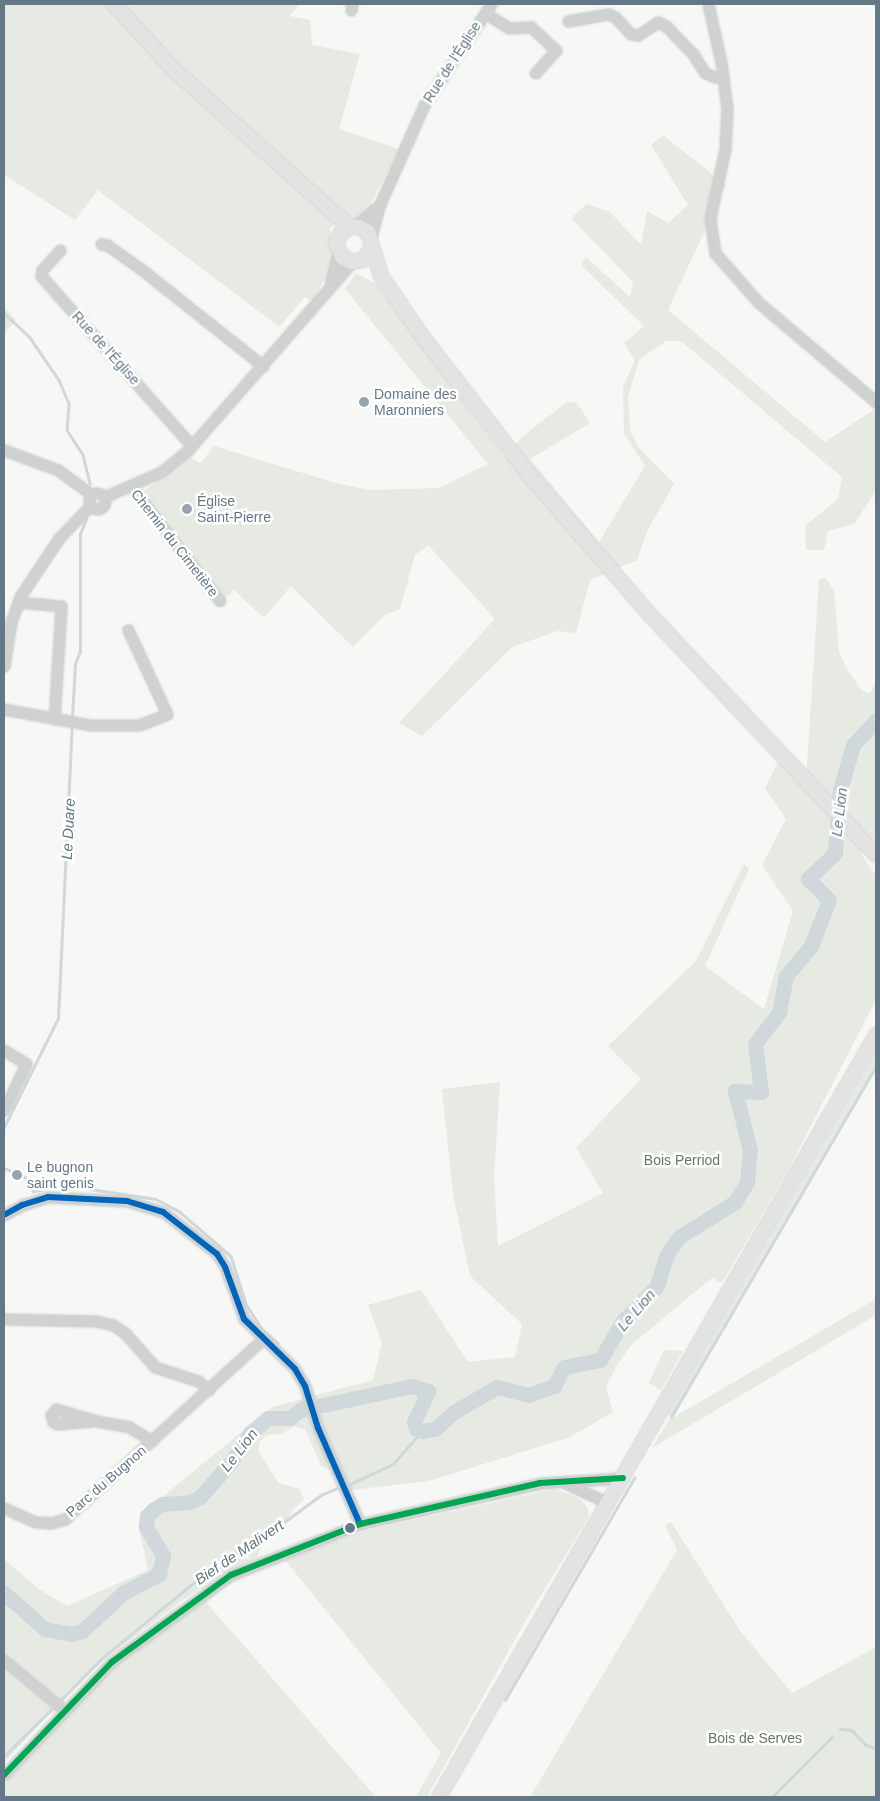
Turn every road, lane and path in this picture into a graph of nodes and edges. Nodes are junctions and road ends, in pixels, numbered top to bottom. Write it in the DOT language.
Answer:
graph roads {
  1 [pos="114,4"];
  2 [pos="708,4"];
  3 [pos="488,8"];
  4 [pos="568,22"];
  5 [pos="535,73"];
  6 [pos="723,76"];
  7 [pos="380,204"];
  8 [pos="347,230"];
  9 [pos="371,243"];
  10 [pos="101,244"];
  11 [pos="60,250"];
  12 [pos="338,252"];
  13 [pos="357,261"];
  14 [pos="381,276"];
  15 [pos="330,286"];
  16 [pos="263,366"];
  17 [pos="876,402"];
  18 [pos="192,446"];
  19 [pos="4,450"];
  20 [pos="131,486"];
  21 [pos="91,500"];
  22 [pos="220,601"];
  23 [pos="18,602"];
  24 [pos="128,630"];
  25 [pos="4,666"];
  26 [pos="4,708"];
  27 [pos="60,720"];
  28 [pos="874,851"];
  29 [pos="876,1035"];
  30 [pos="4,1050"];
  31 [pos="4,1110"];
  32 [pos="4,1216"];
  33 [pos="4,1319"];
  34 [pos="262,1340"];
  35 [pos="209,1390"];
  36 [pos="96,1421"];
  37 [pos="152,1441"];
  38 [pos="623,1478"];
  39 [pos="561,1481"];
  40 [pos="608,1502"];
  41 [pos="4,1508"];
  42 [pos="360,1524"];
  43 [pos="4,1660"];
  44 [pos="60,1706"];
  45 [pos="4,1776"];
  46 [pos="438,1797"];
  1 -- 8 [label="main road"];
  2 -- 6 [label="street"];
  3 -- 5 [label="street"];
  3 -- 7 [label="street, Rue de l'Église"];
  4 -- 6 [label="street"];
  6 -- 17 [label="street"];
  7 -- 8 [label="street, Rue de l'Église"];
  7 -- 9 [label="street, Rue de l'Église"];
  8 -- 9 [label="main road"];
  8 -- 12 [label="main road"];
  9 -- 13 [label="main road"];
  9 -- 14 [label="main road"];
  10 -- 16 [label="street"];
  11 -- 18 [label="street, Rue de l'Église"];
  12 -- 13 [label="main road"];
  12 -- 15 [label="street"];
  13 -- 14 [label="main road"];
  13 -- 15 [label="street"];
  14 -- 28 [label="main road"];
  15 -- 16 [label="street"];
  16 -- 18 [label="street"];
  18 -- 20 [label="street"];
  19 -- 21 [label="street"];
  20 -- 21 [label="street"];
  20 -- 22 [label="street, Chemin du Cimetière"];
  21 -- 23 [label="street"];
  23 -- 25 [label="street"];
  23 -- 27 [label="street"];
  24 -- 27 [label="street"];
  26 -- 27 [label="street"];
  29 -- 38 [label="main road"];
  30 -- 31 [label="street"];
  32 -- 34 [label="street"];
  33 -- 35 [label="street"];
  34 -- 35 [label="street, Parc du Bugnon"];
  34 -- 42 [label="street"];
  35 -- 37 [label="street, Parc du Bugnon"];
  36 -- 37 [label="street, Parc du Bugnon"];
  37 -- 41 [label="street, Parc du Bugnon"];
  38 -- 39 [label="street"];
  38 -- 40 [label="main road"];
  39 -- 40 [label="street"];
  39 -- 42 [label="street"];
  40 -- 46 [label="main road"];
  42 -- 44 [label="street"];
  43 -- 44 [label="street"];
  44 -- 45 [label="street"];
}
